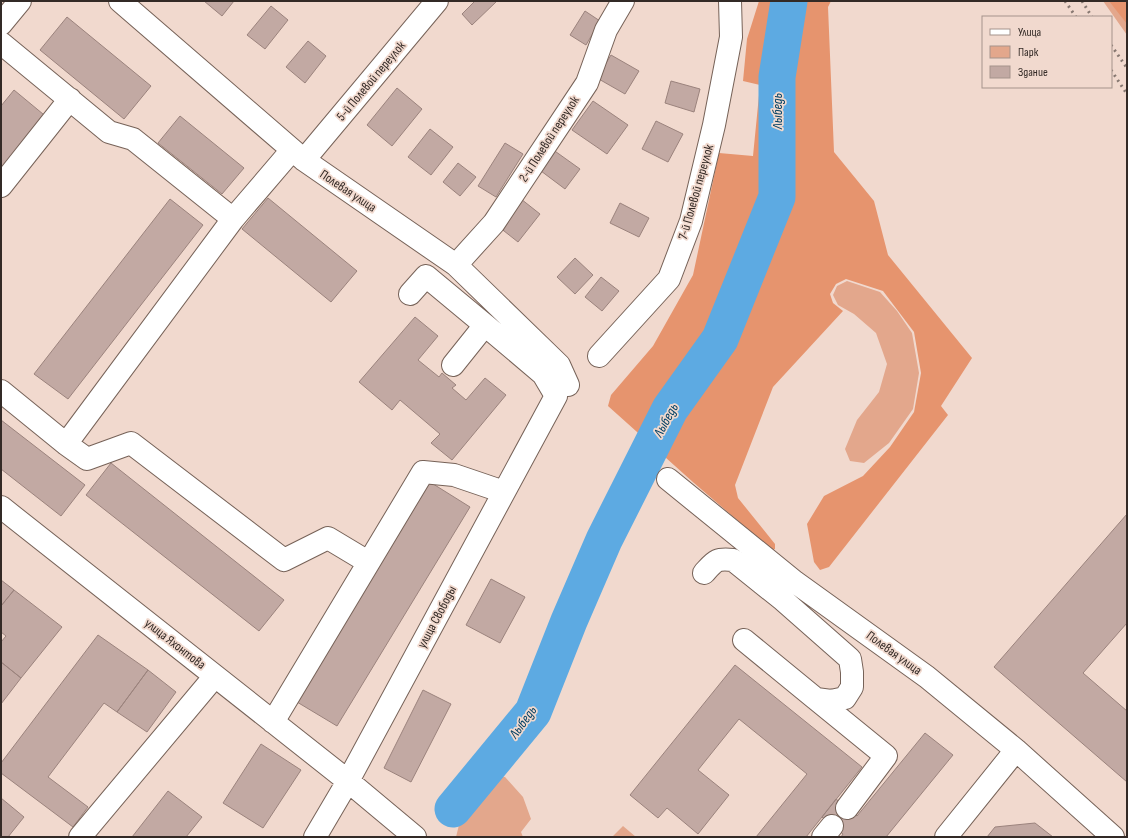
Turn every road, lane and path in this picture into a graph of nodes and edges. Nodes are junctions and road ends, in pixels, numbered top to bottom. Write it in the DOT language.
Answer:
graph roads {
  1 [pos="20,1"];
  2 [pos="120,1"];
  3 [pos="437,1"];
  4 [pos="623,1"];
  5 [pos="730,1"];
  6 [pos="1,24"];
  7 [pos="1,43"];
  8 [pos="70,99"];
  9 [pos="298,155"];
  10 [pos="1,186"];
  11 [pos="233,219"];
  12 [pos="456,265"];
  13 [pos="410,294"];
  14 [pos="485,325"];
  15 [pos="599,356"];
  16 [pos="453,365"];
  17 [pos="562,390"];
  18 [pos="1,391"];
  19 [pos="66,444"];
  20 [pos="668,479"];
  21 [pos="504,492"];
  22 [pos="1,507"];
  23 [pos="368,562"];
  24 [pos="704,573"];
  25 [pos="744,640"];
  26 [pos="215,676"];
  27 [pos="816,698"];
  28 [pos="273,722"];
  29 [pos="1016,750"];
  30 [pos="348,781"];
  31 [pos="847,808"];
  32 [pos="80,837"];
  33 [pos="315,837"];
  34 [pos="414,837"];
  35 [pos="946,837"];
  36 [pos="1113,837"];
  1 -- 6 [label="street"];
  2 -- 9 [label="street, Полевая улица"];
  3 -- 9 [label="street, 5-й Полевой переулок"];
  4 -- 12 [label="street, 2-й Полевой переулок"];
  5 -- 15 [label="street, 7-й Полевой переулок"];
  7 -- 8 [label="street"];
  8 -- 10 [label="street"];
  8 -- 11 [label="street"];
  9 -- 11 [label="street, 5-й Полевой переулок"];
  9 -- 12 [label="street, Полевая улица"];
  11 -- 19 [label="street, 5-й Полевой переулок"];
  12 -- 17 [label="street, Полевая улица"];
  13 -- 14 [label="street"];
  14 -- 16 [label="street"];
  14 -- 17 [label="street"];
  17 -- 21 [label="street, улица Свободы"];
  18 -- 19 [label="street"];
  19 -- 23 [label="street"];
  20 -- 29 [label="street, Полевая улица"];
  21 -- 23 [label="street"];
  21 -- 30 [label="street, улица Свободы"];
  22 -- 26 [label="street, улица Яхонтова"];
  23 -- 28 [label="street"];
  24 -- 27 [label="street"];
  25 -- 27 [label="street"];
  26 -- 28 [label="street, улица Яхонтова"];
  26 -- 32 [label="street"];
  27 -- 31 [label="street"];
  28 -- 30 [label="street, улица Яхонтова"];
  29 -- 35 [label="street"];
  29 -- 36 [label="street, Полевая улица"];
  30 -- 33 [label="street, улица Свободы"];
  30 -- 34 [label="street, улица Яхонтова"];
}
